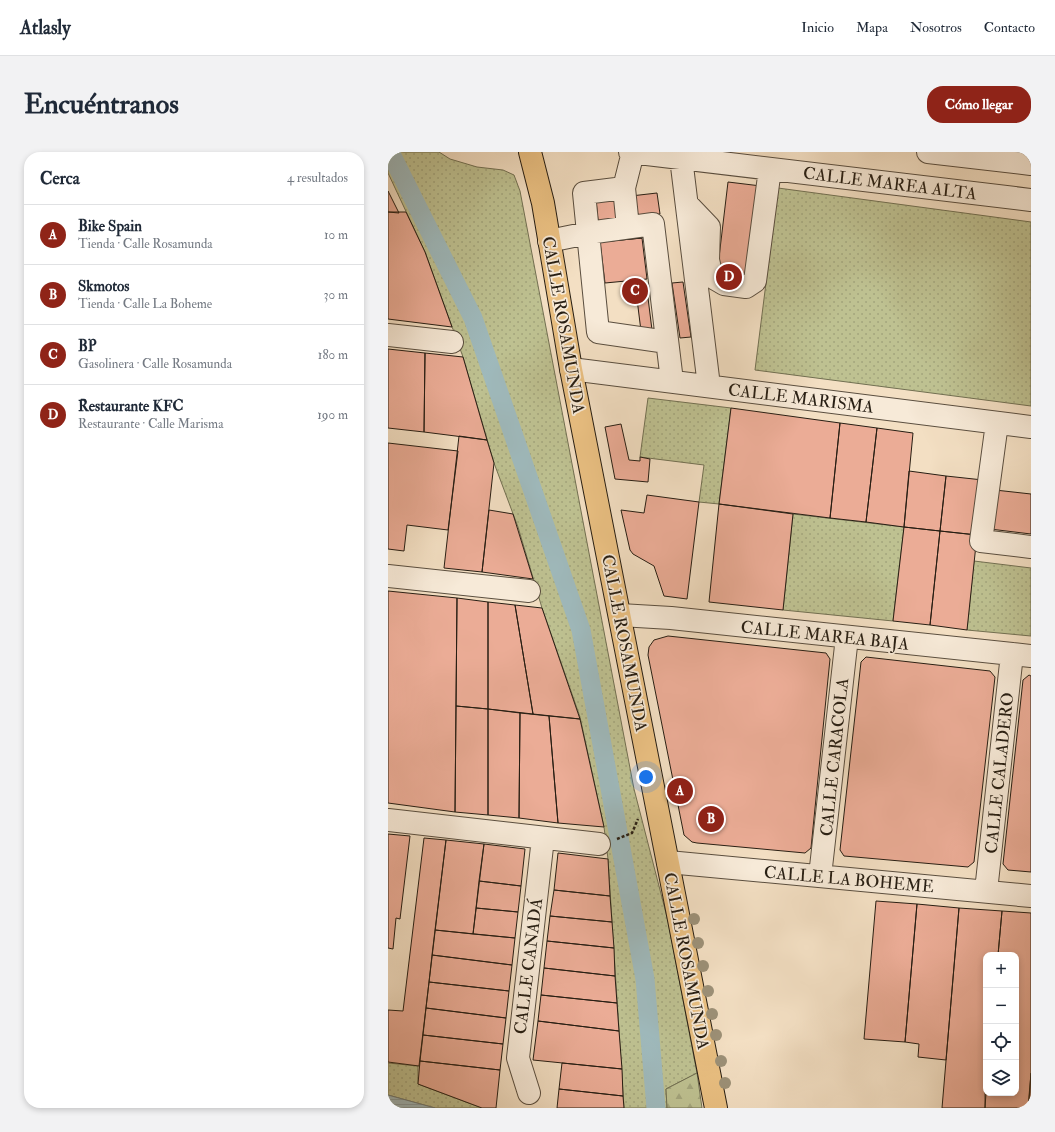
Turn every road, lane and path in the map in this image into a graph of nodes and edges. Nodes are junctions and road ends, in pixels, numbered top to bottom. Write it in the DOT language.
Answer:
graph roads {
  1 [pos="520,152"];
  2 [pos="530,152"];
  3 [pos="630,152"];
  4 [pos="633,152"];
  5 [pos="928,152"];
  6 [pos="681,158"];
  7 [pos="1031,164"];
  8 [pos="770,169"];
  9 [pos="537,177"];
  10 [pos="624,188"];
  11 [pos="1031,200"];
  12 [pos="687,204"];
  13 [pos="628,228"];
  14 [pos="588,233"];
  15 [pos="549,241"];
  16 [pos="388,335"];
  17 [pos="452,342"];
  18 [pos="667,342"];
  19 [pos="571,368"];
  20 [pos="672,381"];
  21 [pos="709,386"];
  22 [pos="998,423"];
  23 [pos="1031,427"];
  24 [pos="1031,547"];
  25 [pos="388,576"];
  26 [pos="529,591"];
  27 [pos="620,615"];
  28 [pos="847,637"];
  29 [pos="1021,655"];
  30 [pos="656,803"];
  31 [pos="388,820"];
  32 [pos="543,838"];
  33 [pos="599,844"];
  34 [pos="668,862"];
  35 [pos="820,876"];
  36 [pos="986,892"];
  37 [pos="1031,896"];
  38 [pos="529,1093"];
  39 [pos="716,1108"];
  1 -- 9 [label="main road, CALLE ROSAMUNDA"];
  2 -- 9 [label="main road, CALLE ROSAMUNDA"];
  3 -- 4 [label="street, CALLE MAREA ALTA"];
  4 -- 6 [label="street, CALLE MAREA ALTA"];
  4 -- 10 [label="street"];
  5 -- 7 [label="street"];
  6 -- 8 [label="street, CALLE MAREA ALTA"];
  6 -- 12 [label="street"];
  8 -- 11 [label="street, CALLE MAREA ALTA"];
  8 -- 12 [label="street"];
  9 -- 15 [label="main road, CALLE ROSAMUNDA"];
  10 -- 13 [label="street"];
  10 -- 14 [label="street"];
  12 -- 21 [label="street"];
  13 -- 14 [label="street"];
  13 -- 18 [label="street"];
  14 -- 15 [label="street"];
  14 -- 18 [label="street"];
  15 -- 19 [label="main road, CALLE ROSAMUNDA"];
  16 -- 17 [label="street"];
  18 -- 20 [label="street"];
  19 -- 20 [label="street, CALLE MARISMA"];
  19 -- 27 [label="main road, CALLE ROSAMUNDA"];
  20 -- 21 [label="street, CALLE MARISMA"];
  21 -- 22 [label="street, CALLE MARISMA"];
  22 -- 23 [label="street, CALLE MARISMA"];
  22 -- 24 [label="street"];
  25 -- 26 [label="street"];
  27 -- 28 [label="street, CALLE MAREA BAJA"];
  27 -- 30 [label="main road, CALLE ROSAMUNDA"];
  28 -- 29 [label="street, CALLE MAREA BAJA"];
  28 -- 35 [label="street, CALLE CARACOLA"];
  29 -- 36 [label="street, CALLE CALADERO"];
  30 -- 33 [label="path"];
  30 -- 34 [label="main road, CALLE ROSAMUNDA"];
  31 -- 32 [label="street"];
  32 -- 33 [label="street"];
  32 -- 38 [label="street, CALLE CANADÁ"];
  34 -- 35 [label="street, CALLE LA BOHEME"];
  34 -- 39 [label="main road, CALLE ROSAMUNDA"];
  35 -- 36 [label="street, CALLE LA BOHEME"];
  36 -- 37 [label="street, CALLE LA BOHEME"];
}
